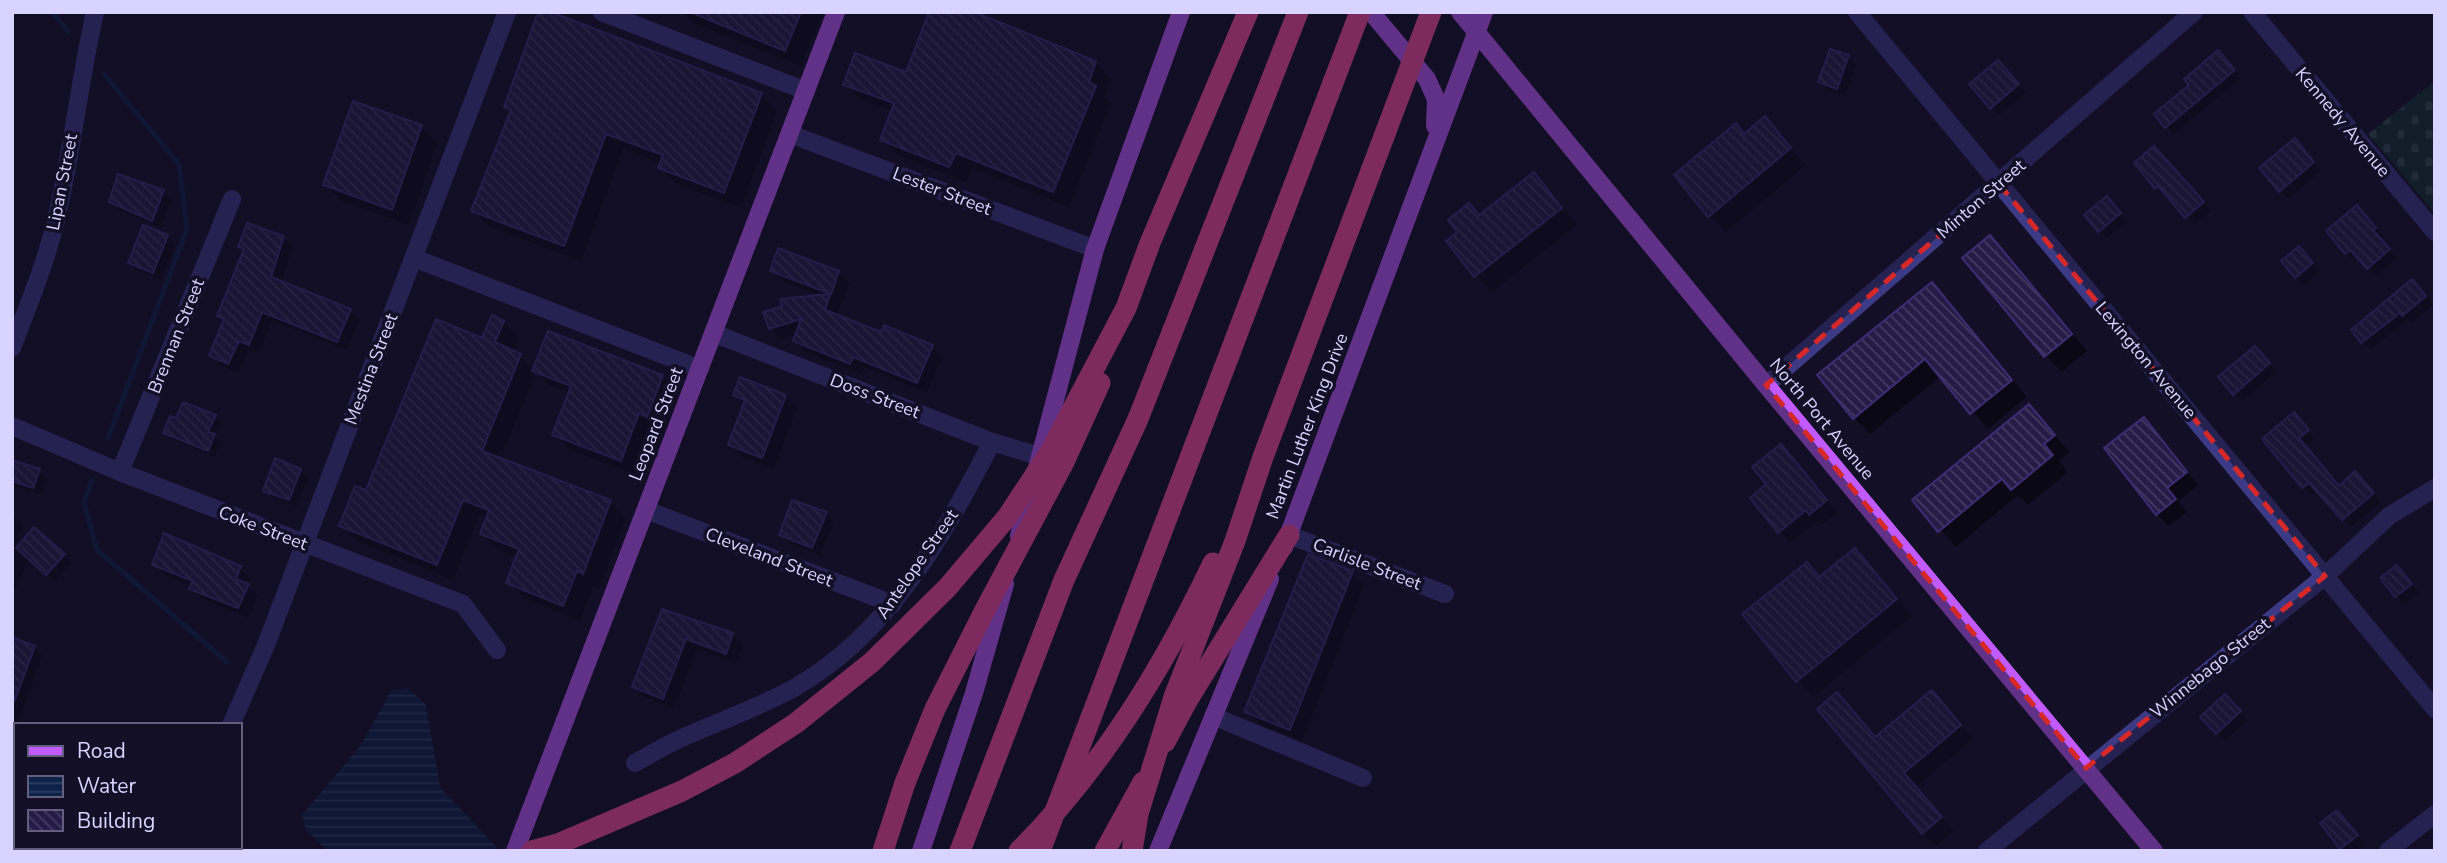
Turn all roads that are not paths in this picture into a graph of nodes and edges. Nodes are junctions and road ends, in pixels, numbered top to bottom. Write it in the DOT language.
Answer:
graph roads {
  1 [pos="96,12"];
  2 [pos="507,12"];
  3 [pos="602,12"];
  4 [pos="836,12"];
  5 [pos="1181,12"];
  6 [pos="1248,12"];
  7 [pos="1298,12"];
  8 [pos="1360,12"];
  9 [pos="1371,12"];
  10 [pos="1431,12"];
  11 [pos="1460,12"];
  12 [pos="1484,12"];
  13 [pos="1857,12"];
  14 [pos="2194,12"];
  15 [pos="2252,12"];
  16 [pos="1476,32"];
  17 [pos="806,90"];
  18 [pos="790,134"];
  19 [pos="1430,158"];
  20 [pos="1999,184"];
  21 [pos="232,200"];
  22 [pos="2435,232"];
  23 [pos="1095,248"];
  24 [pos="414,258"];
  25 [pos="1126,308"];
  26 [pos="713,333"];
  27 [pos="12,348"];
  28 [pos="699,369"];
  29 [pos="1766,385"];
  30 [pos="12,426"];
  31 [pos="992,442"];
  32 [pos="1039,456"];
  33 [pos="1263,457"];
  34 [pos="120,472"];
  35 [pos="2435,488"];
  36 [pos="646,510"];
  37 [pos="1289,535"];
  38 [pos="304,544"];
  39 [pos="2325,576"];
  40 [pos="1445,594"];
  41 [pos="892,604"];
  42 [pos="497,650"];
  43 [pos="2435,709"];
  44 [pos="1213,716"];
  45 [pos="232,723"];
  46 [pos="635,763"];
  47 [pos="2086,768"];
  48 [pos="1363,778"];
  49 [pos="2435,814"];
  50 [pos="515,851"];
  51 [pos="532,851"];
  52 [pos="883,851"];
  53 [pos="921,851"];
  54 [pos="960,851"];
  55 [pos="1019,851"];
  56 [pos="1040,851"];
  57 [pos="1105,851"];
  58 [pos="1132,851"];
  59 [pos="1158,851"];
  60 [pos="1987,851"];
  61 [pos="2154,851"];
  62 [pos="2388,851"];
  1 -- 27 [label="street, Lipan Street"];
  2 -- 24 [label="street, Mestina Street"];
  3 -- 17 [label="street"];
  4 -- 17 [label="main road, Leopard Street"];
  5 -- 23 [label="main road"];
  6 -- 25 [label="highway, bridge"];
  7 -- 54 [label="highway"];
  8 -- 56 [label="highway"];
  9 -- 19 [label="main road"];
  10 -- 33 [label="highway, bridge"];
  11 -- 16 [label="main road, North Port Avenue"];
  12 -- 16 [label="main road, Martin Luther King Drive"];
  13 -- 20 [label="street, Lexington Avenue"];
  14 -- 20 [label="street, Minton Street"];
  15 -- 22 [label="street, Kennedy Avenue"];
  16 -- 19 [label="main road, Martin Luther King Drive"];
  16 -- 29 [label="main road, North Port Avenue"];
  17 -- 18 [label="main road, Leopard Street"];
  18 -- 23 [label="street, Lester Street"];
  18 -- 26 [label="main road, Leopard Street"];
  19 -- 37 [label="main road, Martin Luther King Drive"];
  20 -- 29 [label="street, Minton Street"];
  20 -- 39 [label="street, Lexington Avenue"];
  21 -- 34 [label="street, Brennan Street"];
  23 -- 32 [label="main road"];
  24 -- 28 [label="street"];
  24 -- 38 [label="street, Mestina Street"];
  25 -- 51 [label="highway, bridge"];
  25 -- 52 [label="highway, bridge"];
  26 -- 28 [label="main road, Leopard Street"];
  26 -- 31 [label="street, Doss Street"];
  28 -- 36 [label="main road, Leopard Street"];
  29 -- 47 [label="main road, North Port Avenue"];
  30 -- 34 [label="street, Coke Street"];
  31 -- 32 [label="street, Doss Street"];
  31 -- 41 [label="street, Antelope Street"];
  32 -- 53 [label="main road"];
  33 -- 55 [label="highway, bridge"];
  33 -- 58 [label="highway, bridge"];
  34 -- 38 [label="street, Coke Street"];
  35 -- 39 [label="street, Winnebago Street"];
  36 -- 41 [label="street, Cleveland Street"];
  36 -- 50 [label="main road, Leopard Street"];
  37 -- 40 [label="street, Carlisle Street"];
  37 -- 44 [label="main road, Martin Luther King Drive"];
  37 -- 57 [label="highway"];
  38 -- 42 [label="street, Coke Street"];
  38 -- 45 [label="street, Mestina Street"];
  39 -- 43 [label="street, Lexington Avenue"];
  39 -- 47 [label="street, Winnebago Street"];
  41 -- 46 [label="street, Antelope Street"];
  44 -- 48 [label="street"];
  44 -- 59 [label="main road, Martin Luther King Drive"];
  47 -- 60 [label="street, Winnebago Street"];
  47 -- 61 [label="main road, North Port Avenue"];
  49 -- 62 [label="street"];
}
